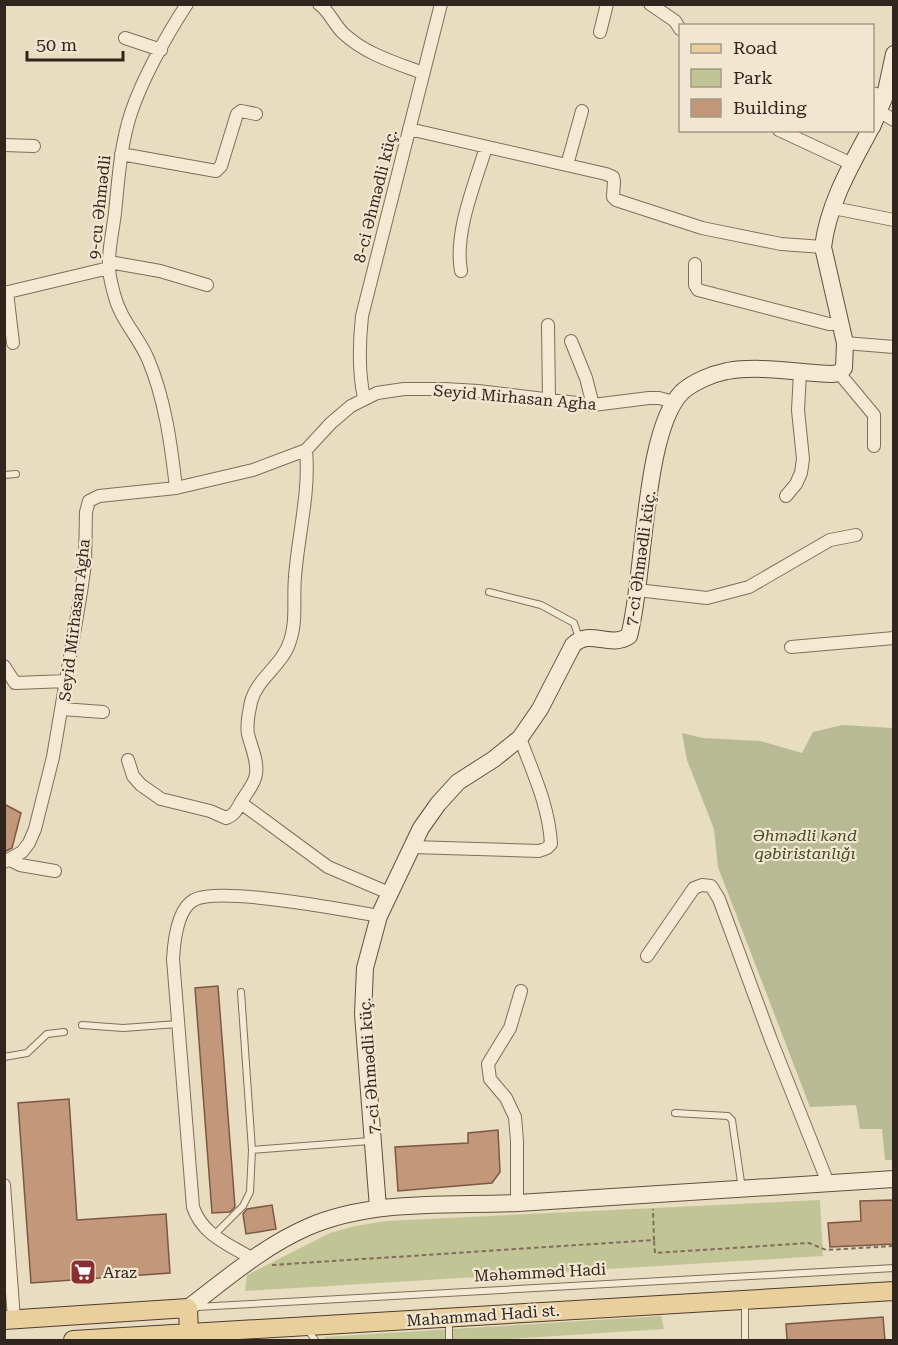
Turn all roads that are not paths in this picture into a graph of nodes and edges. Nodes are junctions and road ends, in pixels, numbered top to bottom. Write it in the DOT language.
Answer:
graph roads {
  1 [pos="187,4"];
  2 [pos="441,4"];
  3 [pos="607,4"];
  4 [pos="650,4"];
  5 [pos="325,6"];
  6 [pos="679,26"];
  7 [pos="600,32"];
  8 [pos="125,38"];
  9 [pos="160,50"];
  10 [pos="894,54"];
  11 [pos="423,74"];
  12 [pos="582,111"];
  13 [pos="879,113"];
  14 [pos="256,114"];
  15 [pos="409,129"];
  16 [pos="783,132"];
  17 [pos="869,132"];
  18 [pos="4,145"];
  19 [pos="34,146"];
  20 [pos="486,147"];
  21 [pos="121,154"];
  22 [pos="852,164"];
  23 [pos="567,165"];
  24 [pos="833,208"];
  25 [pos="894,220"];
  26 [pos="824,247"];
  27 [pos="695,264"];
  28 [pos="109,265"];
  29 [pos="461,271"];
  30 [pos="207,285"];
  31 [pos="6,293"];
  32 [pos="842,324"];
  33 [pos="548,325"];
  34 [pos="571,341"];
  35 [pos="13,343"];
  36 [pos="845,343"];
  37 [pos="894,347"];
  38 [pos="800,373"];
  39 [pos="839,373"];
  40 [pos="364,398"];
  41 [pos="549,400"];
  42 [pos="674,402"];
  43 [pos="592,405"];
  44 [pos="874,446"];
  45 [pos="306,450"];
  46 [pos="16,474"];
  47 [pos="4,475"];
  48 [pos="176,488"];
  49 [pos="786,496"];
  50 [pos="856,535"];
  51 [pos="637,590"];
  52 [pos="489,592"];
  53 [pos="894,638"];
  54 [pos="579,639"];
  55 [pos="791,647"];
  56 [pos="4,666"];
  57 [pos="67,681"];
  58 [pos="62,709"];
  59 [pos="103,712"];
  60 [pos="520,738"];
  61 [pos="128,760"];
  62 [pos="241,802"];
  63 [pos="412,847"];
  64 [pos="7,861"];
  65 [pos="56,871"];
  66 [pos="389,893"];
  67 [pos="379,916"];
  68 [pos="647,956"];
  69 [pos="521,991"];
  70 [pos="242,992"];
  71 [pos="178,1024"];
  72 [pos="82,1025"];
  73 [pos="64,1032"];
  74 [pos="4,1057"];
  75 [pos="675,1113"];
  76 [pos="374,1141"];
  77 [pos="252,1150"];
  78 [pos="894,1179"];
  79 [pos="828,1183"];
  80 [pos="4,1185"];
  81 [pos="742,1189"];
  82 [pos="517,1203"];
  83 [pos="378,1208"];
  84 [pos="213,1235"];
  85 [pos="7,1254"];
  86 [pos="253,1259"];
  87 [pos="894,1268"];
  88 [pos="894,1292"];
  89 [pos="745,1299"];
  90 [pos="188,1308"];
  91 [pos="449,1317"];
  92 [pos="9,1320"];
  93 [pos="310,1334"];
  94 [pos="189,1337"];
  95 [pos="73,1341"];
  96 [pos="449,1341"];
  97 [pos="745,1341"];
  1 -- 9 [label="street, 9-cu Əhmədli"];
  2 -- 11 [label="street, 8-ci Əhmədli küç."];
  3 -- 7 [label="street"];
  4 -- 6 [label="street"];
  5 -- 11 [label="street"];
  8 -- 9 [label="street"];
  9 -- 21 [label="street, 9-cu Əhmədli"];
  10 -- 13 [label="street"];
  11 -- 15 [label="street, 8-ci Əhmədli küç."];
  12 -- 23 [label="street"];
  14 -- 21 [label="street"];
  15 -- 20 [label="street"];
  15 -- 40 [label="street, 8-ci Əhmədli küç."];
  16 -- 22 [label="street"];
  17 -- 22 [label="street"];
  18 -- 19 [label="street"];
  20 -- 23 [label="street"];
  20 -- 29 [label="street"];
  21 -- 28 [label="street, 9-cu Əhmədli"];
  22 -- 24 [label="street"];
  23 -- 26 [label="street"];
  24 -- 25 [label="street"];
  24 -- 26 [label="street"];
  26 -- 32 [label="street"];
  27 -- 32 [label="street"];
  28 -- 30 [label="street"];
  28 -- 31 [label="street"];
  28 -- 48 [label="street, 9-cu Əhmədli"];
  31 -- 35 [label="street"];
  32 -- 36 [label="street"];
  33 -- 41 [label="street"];
  34 -- 43 [label="street"];
  36 -- 37 [label="street"];
  36 -- 39 [label="street"];
  38 -- 39 [label="street"];
  38 -- 42 [label="street"];
  38 -- 49 [label="street"];
  39 -- 44 [label="street"];
  40 -- 41 [label="street, Seyid Mirhasan Agha"];
  40 -- 45 [label="street, Seyid Mirhasan Agha"];
  41 -- 43 [label="street, Seyid Mirhasan Agha"];
  42 -- 43 [label="street, Seyid Mirhasan Agha"];
  42 -- 51 [label="street, 7-ci Əhmədli küç."];
  45 -- 48 [label="street, Seyid Mirhasan Agha"];
  45 -- 62 [label="street"];
  46 -- 47 [label="lane"];
  48 -- 57 [label="street, Seyid Mirhasan Agha"];
  50 -- 51 [label="street"];
  51 -- 54 [label="street, 7-ci Əhmədli küç."];
  52 -- 54 [label="lane"];
  53 -- 55 [label="street"];
  54 -- 60 [label="street, 7-ci Əhmədli küç."];
  56 -- 57 [label="street"];
  57 -- 58 [label="street, Seyid Mirhasan Agha"];
  58 -- 59 [label="street"];
  58 -- 64 [label="street, Seyid Mirhasan Agha"];
  60 -- 63 [label="street, 7-ci Əhmədli küç."];
  60 -- 63 [label="street"];
  61 -- 62 [label="street"];
  62 -- 66 [label="street"];
  63 -- 66 [label="street, 7-ci Əhmədli küç."];
  64 -- 65 [label="street"];
  66 -- 67 [label="street, 7-ci Əhmədli küç."];
  67 -- 71 [label="street"];
  67 -- 76 [label="street, 7-ci Əhmədli küç."];
  68 -- 79 [label="street"];
  69 -- 82 [label="street"];
  70 -- 77 [label="lane"];
  71 -- 72 [label="lane"];
  71 -- 84 [label="street"];
  73 -- 74 [label="lane"];
  75 -- 81 [label="lane"];
  76 -- 77 [label="lane"];
  76 -- 83 [label="street, 7-ci Əhmədli küç."];
  77 -- 84 [label="lane"];
  78 -- 79 [label="street"];
  79 -- 81 [label="street"];
  80 -- 85 [label="street"];
  81 -- 82 [label="street"];
  82 -- 83 [label="street"];
  83 -- 86 [label="street"];
  84 -- 86 [label="street"];
  85 -- 92 [label="street"];
  86 -- 90 [label="street"];
  87 -- 90 [label="lane, Məhəmməd Hadi"];
  88 -- 89 [label="main road, Mahammad Hadi st."];
  89 -- 91 [label="main road, Mahammad Hadi st."];
  89 -- 97 [label="lane"];
  90 -- 92 [label="main road"];
  90 -- 94 [label="main road"];
  91 -- 93 [label="main road, Mahammad Hadi st."];
  91 -- 96 [label="lane"];
  93 -- 94 [label="main road, Mahammad Hadi st."];
  94 -- 95 [label="main road, Mahammad Hadi st."];
}
